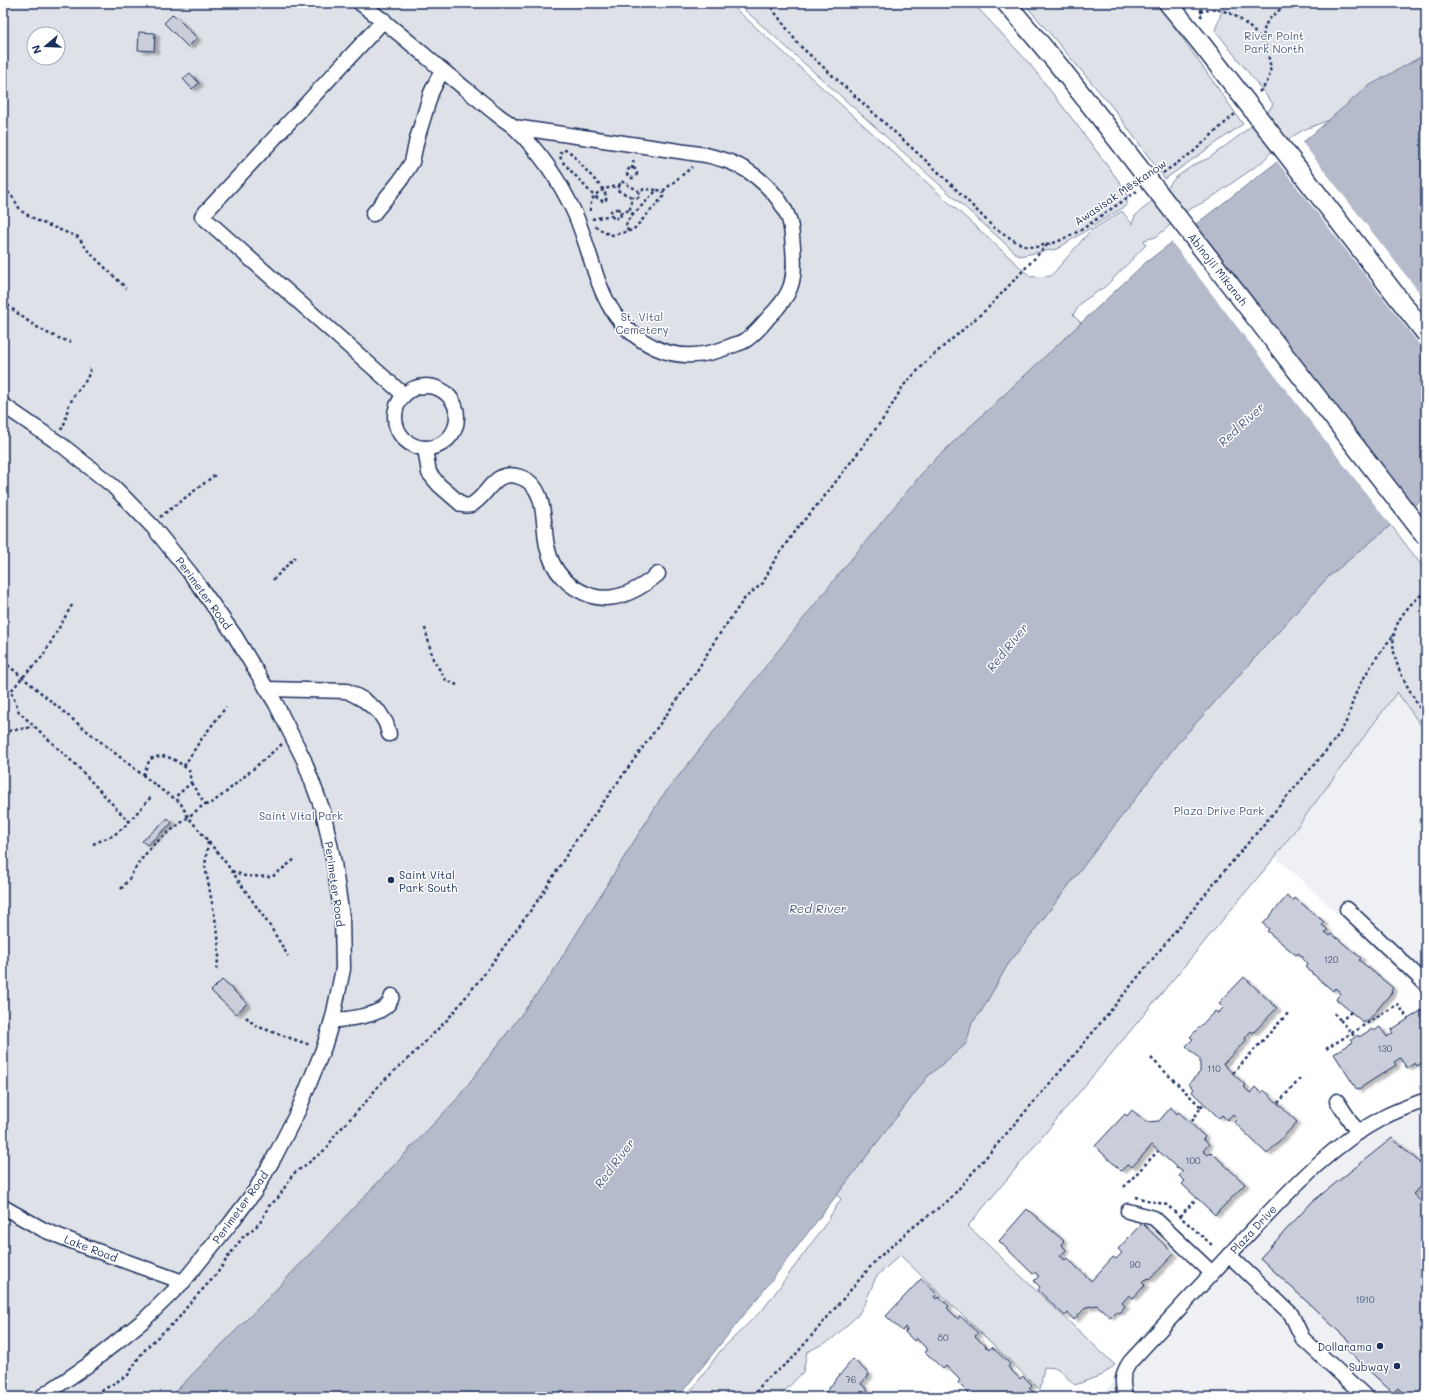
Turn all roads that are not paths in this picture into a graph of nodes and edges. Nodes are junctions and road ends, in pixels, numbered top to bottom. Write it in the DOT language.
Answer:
graph roads {
  1 [pos="360,3"];
  2 [pos="1006,3"];
  3 [pos="1168,3"];
  4 [pos="384,20"];
  5 [pos="442,70"];
  6 [pos="514,127"];
  7 [pos="373,214"];
  8 [pos="1426,334"];
  9 [pos="404,395"];
  10 [pos="3,405"];
  11 [pos="425,448"];
  12 [pos="1426,537"];
  13 [pos="658,574"];
  14 [pos="267,689"];
  15 [pos="389,734"];
  16 [pos="1347,909"];
  17 [pos="1426,984"];
  18 [pos="392,996"];
  19 [pos="332,1021"];
  20 [pos="1426,1100"];
  21 [pos="1337,1101"];
  22 [pos="1358,1133"];
  23 [pos="3,1207"];
  24 [pos="1128,1211"];
  25 [pos="1229,1255"];
  26 [pos="1212,1273"];
  27 [pos="183,1282"];
  28 [pos="41,1397"];
  29 [pos="1125,1397"];
  30 [pos="1366,1397"];
  1 -- 4 [label="street"];
  2 -- 12 [label="main road, Abinojii Mikanah, bridge"];
  3 -- 8 [label="main road, bridge"];
  4 -- 5 [label="street"];
  4 -- 9 [label="street"];
  5 -- 6 [label="street"];
  5 -- 7 [label="street"];
  6 -- 6 [label="street"];
  9 -- 11 [label="street"];
  9 -- 11 [label="street"];
  10 -- 14 [label="street, Perimeter Road"];
  11 -- 13 [label="street"];
  14 -- 15 [label="street"];
  14 -- 19 [label="street, Perimeter Road"];
  16 -- 17 [label="street"];
  18 -- 19 [label="street"];
  19 -- 27 [label="street, Perimeter Road"];
  20 -- 22 [label="street, Plaza Drive"];
  21 -- 22 [label="street"];
  22 -- 25 [label="street, Plaza Drive"];
  23 -- 27 [label="street, Lake Road"];
  24 -- 26 [label="street"];
  25 -- 26 [label="street, Plaza Drive"];
  25 -- 30 [label="street"];
  26 -- 29 [label="street, Plaza Drive"];
  27 -- 28 [label="street, Perimeter Road"];
}
